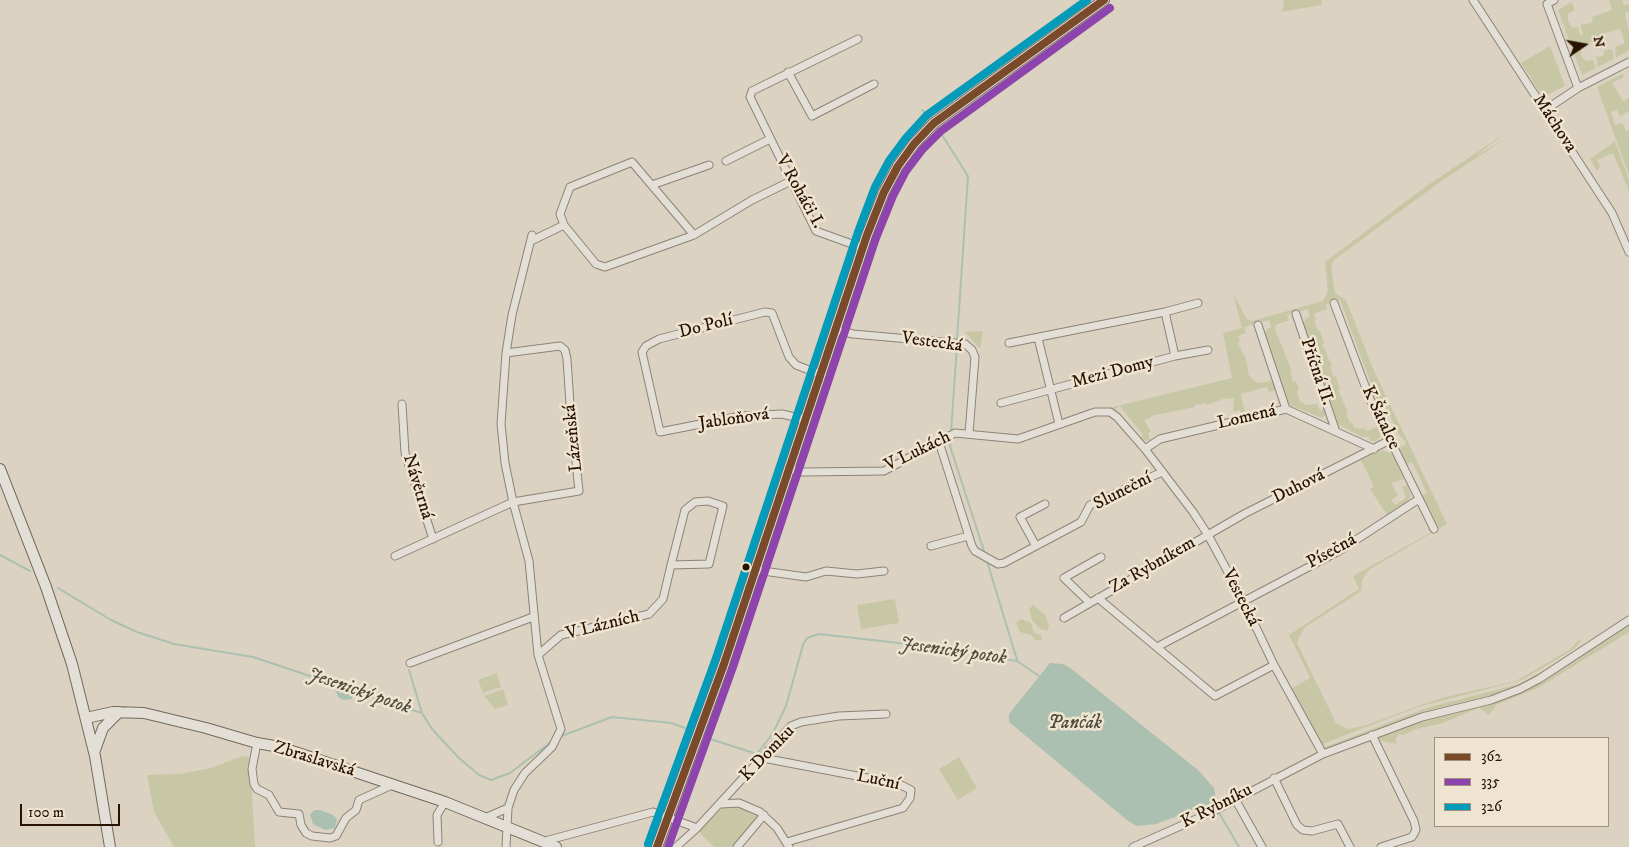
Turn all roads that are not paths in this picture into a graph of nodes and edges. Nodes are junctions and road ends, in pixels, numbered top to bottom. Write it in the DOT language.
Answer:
graph roads {
  1 [pos="1104,0"];
  2 [pos="1473,0"];
  3 [pos="1554,0"];
  4 [pos="858,39"];
  5 [pos="1629,62"];
  6 [pos="788,72"];
  7 [pos="874,84"];
  8 [pos="1578,88"];
  9 [pos="1545,110"];
  10 [pos="770,139"];
  11 [pos="726,161"];
  12 [pos="708,165"];
  13 [pos="791,181"];
  14 [pos="652,185"];
  15 [pos="564,225"];
  16 [pos="694,235"];
  17 [pos="863,248"];
  18 [pos="1629,252"];
  19 [pos="1334,302"];
  20 [pos="1198,303"];
  21 [pos="1165,312"];
  22 [pos="1296,314"];
  23 [pos="1258,325"];
  24 [pos="836,330"];
  25 [pos="1038,338"];
  26 [pos="1009,343"];
  27 [pos="1208,350"];
  28 [pos="506,353"];
  29 [pos="1175,356"];
  30 [pos="822,375"];
  31 [pos="1051,390"];
  32 [pos="1001,403"];
  33 [pos="402,404"];
  34 [pos="1286,409"];
  35 [pos="807,420"];
  36 [pos="1060,424"];
  37 [pos="1335,429"];
  38 [pos="660,432"];
  39 [pos="969,434"];
  40 [pos="1390,440"];
  41 [pos="939,442"];
  42 [pos="1145,449"];
  43 [pos="1374,449"];
  44 [pos="0,469"];
  45 [pos="790,469"];
  46 [pos="1162,472"];
  47 [pos="1419,499"];
  48 [pos="513,502"];
  49 [pos="1045,504"];
  50 [pos="1434,529"];
  51 [pos="1208,535"];
  52 [pos="968,536"];
  53 [pos="433,539"];
  54 [pos="931,546"];
  55 [pos="1036,546"];
  56 [pos="395,556"];
  57 [pos="1101,557"];
  58 [pos="671,565"];
  59 [pos="756,570"];
  60 [pos="884,571"];
  61 [pos="1098,598"];
  62 [pos="1243,600"];
  63 [pos="1089,602"];
  64 [pos="534,617"];
  65 [pos="1064,618"];
  66 [pos="1629,620"];
  67 [pos="1157,647"];
  68 [pos="538,655"];
  69 [pos="410,663"];
  70 [pos="1274,665"];
  71 [pos="119,712"];
  72 [pos="886,714"];
  73 [pos="86,718"];
  74 [pos="1372,736"];
  75 [pos="257,744"];
  76 [pos="1323,754"];
  77 [pos="95,756"];
  78 [pos="763,758"];
  79 [pos="1274,778"];
  80 [pos="392,785"];
  81 [pos="1235,799"];
  82 [pos="445,802"];
  83 [pos="719,804"];
  84 [pos="508,808"];
  85 [pos="764,815"];
  86 [pos="485,818"];
  87 [pos="668,818"];
  88 [pos="507,827"];
  89 [pos="697,828"];
  90 [pos="545,841"];
  91 [pos="438,842"];
  92 [pos="788,845"];
  93 [pos="110,847"];
  94 [pos="506,847"];
  95 [pos="556,847"];
  96 [pos="656,847"];
  97 [pos="676,847"];
  98 [pos="737,847"];
  99 [pos="1133,847"];
  100 [pos="1262,847"];
  101 [pos="1350,847"];
  102 [pos="1381,847"];
  1 -- 17 [label="main road"];
  2 -- 9 [label="street, Máchova"];
  3 -- 8 [label="street"];
  4 -- 6 [label="street, V Roháči I."];
  5 -- 8 [label="street"];
  6 -- 7 [label="street"];
  6 -- 10 [label="street, V Roháči I."];
  8 -- 9 [label="street"];
  9 -- 18 [label="street, Máchova"];
  10 -- 11 [label="street, V Roháči I."];
  10 -- 13 [label="street, V Roháči I."];
  12 -- 14 [label="street"];
  13 -- 16 [label="street"];
  13 -- 17 [label="street, V Roháči I."];
  14 -- 15 [label="street"];
  14 -- 16 [label="street"];
  15 -- 16 [label="street"];
  15 -- 28 [label="street"];
  17 -- 24 [label="main road"];
  19 -- 40 [label="street, K Šátalce"];
  20 -- 21 [label="street"];
  21 -- 25 [label="street"];
  21 -- 29 [label="street, Mezi Domy"];
  22 -- 37 [label="street, Příčná II."];
  23 -- 34 [label="street"];
  24 -- 30 [label="main road"];
  24 -- 39 [label="street, Vestecká"];
  25 -- 26 [label="street"];
  25 -- 31 [label="street, Mezi Domy"];
  27 -- 29 [label="street, Mezi Domy"];
  28 -- 48 [label="street"];
  28 -- 48 [label="street, Lázeňská"];
  29 -- 31 [label="street, Mezi Domy"];
  30 -- 35 [label="main road"];
  30 -- 38 [label="street, Do Polí"];
  31 -- 32 [label="street, Mezi Domy"];
  31 -- 36 [label="street, Mezi Domy"];
  33 -- 53 [label="street, Návětrná"];
  34 -- 37 [label="street, Lomená"];
  34 -- 42 [label="street, Lomená"];
  35 -- 38 [label="street, Jabloňová"];
  35 -- 45 [label="main road"];
  36 -- 39 [label="street, V Lukách"];
  36 -- 42 [label="street, V Lukách"];
  37 -- 43 [label="street, Lomená"];
  39 -- 41 [label="street, V Lukách"];
  40 -- 43 [label="street, Duhová"];
  40 -- 47 [label="street, K Šátalce"];
  41 -- 45 [label="street, V Lukách"];
  41 -- 52 [label="street, Sluneční"];
  42 -- 46 [label="street, Vestecká"];
  43 -- 51 [label="street, Duhová"];
  44 -- 73 [label="main road"];
  45 -- 59 [label="main road"];
  46 -- 51 [label="street, Vestecká"];
  46 -- 55 [label="street, Sluneční"];
  47 -- 50 [label="street, K Šátalce"];
  47 -- 62 [label="street, Písečná"];
  48 -- 53 [label="street, Návětrná"];
  48 -- 64 [label="street"];
  49 -- 55 [label="street"];
  51 -- 61 [label="street, Za Rybníkem"];
  51 -- 62 [label="street, Vestecká"];
  52 -- 54 [label="street"];
  52 -- 55 [label="street, Sluneční"];
  53 -- 56 [label="street, Návětrná"];
  57 -- 63 [label="street, Za Rybníkem"];
  58 -- 58 [label="street, V Lázních"];
  58 -- 68 [label="street, V Lázních"];
  59 -- 60 [label="street"];
  59 -- 87 [label="main road"];
  61 -- 63 [label="street, Za Rybníkem"];
  61 -- 67 [label="street, Za Rybníkem"];
  62 -- 67 [label="street"];
  62 -- 70 [label="street, Vestecká"];
  63 -- 65 [label="street, Za Rybníkem"];
  64 -- 68 [label="street"];
  64 -- 69 [label="street"];
  66 -- 74 [label="street, K Rybníku"];
  67 -- 70 [label="street, Za Rybníkem"];
  68 -- 84 [label="street"];
  70 -- 76 [label="street, Vestecká"];
  71 -- 73 [label="main road"];
  71 -- 75 [label="main road"];
  71 -- 77 [label="main road"];
  72 -- 78 [label="street, K Domku"];
  73 -- 77 [label="main road"];
  74 -- 76 [label="street, K Rybníku"];
  74 -- 102 [label="street"];
  75 -- 80 [label="main road, Zbraslavská"];
  75 -- 80 [label="street, Zbraslavská"];
  76 -- 79 [label="street, K Rybníku"];
  77 -- 93 [label="main road"];
  78 -- 83 [label="street, K Domku"];
  78 -- 92 [label="street, Luční"];
  79 -- 81 [label="street, K Rybníku"];
  79 -- 101 [label="street, K Rybníku"];
  80 -- 82 [label="main road, Zbraslavská"];
  81 -- 99 [label="street, K Rybníku"];
  81 -- 100 [label="street"];
  82 -- 86 [label="main road, Zbraslavská"];
  82 -- 91 [label="street"];
  83 -- 85 [label="street"];
  83 -- 89 [label="street, K Domku"];
  84 -- 86 [label="street"];
  84 -- 88 [label="street"];
  85 -- 92 [label="street"];
  85 -- 98 [label="street"];
  86 -- 88 [label="main road, Zbraslavská"];
  87 -- 89 [label="street"];
  87 -- 90 [label="street"];
  87 -- 96 [label="main road"];
  88 -- 90 [label="main road, Zbraslavská"];
  88 -- 94 [label="street"];
  89 -- 97 [label="street, K Domku"];
  90 -- 95 [label="main road, Zbraslavská"];
}
